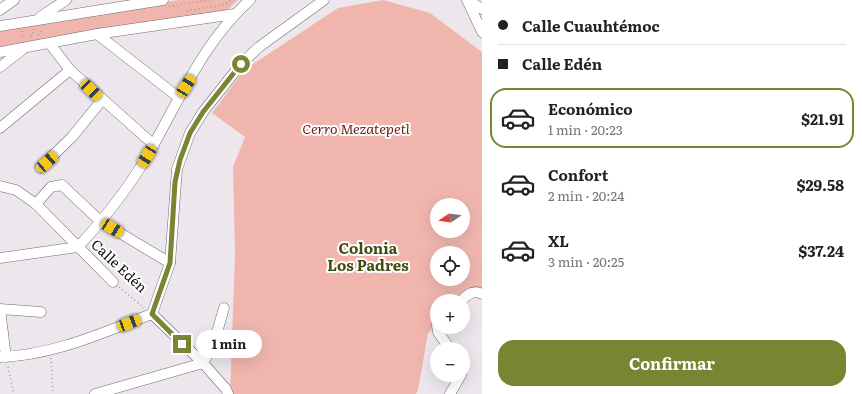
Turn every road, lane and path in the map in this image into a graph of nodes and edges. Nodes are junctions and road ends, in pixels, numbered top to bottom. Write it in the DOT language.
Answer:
graph roads {
  1 [pos="14,0"];
  2 [pos="66,0"];
  3 [pos="209,0"];
  4 [pos="232,0"];
  5 [pos="250,0"];
  6 [pos="324,0"];
  7 [pos="467,0"];
  8 [pos="137,2"];
  9 [pos="164,3"];
  10 [pos="482,9"];
  11 [pos="0,10"];
  12 [pos="186,11"];
  13 [pos="235,14"];
  14 [pos="40,22"];
  15 [pos="21,23"];
  16 [pos="0,26"];
  17 [pos="482,32"];
  18 [pos="97,34"];
  19 [pos="47,40"];
  20 [pos="24,48"];
  21 [pos="0,52"];
  22 [pos="0,67"];
  23 [pos="70,70"];
  24 [pos="178,97"];
  25 [pos="102,100"];
  26 [pos="0,128"];
  27 [pos="154,145"];
  28 [pos="40,168"];
  29 [pos="0,186"];
  30 [pos="36,204"];
  31 [pos="100,221"];
  32 [pos="78,247"];
  33 [pos="0,258"];
  34 [pos="170,263"];
  35 [pos="113,282"];
  36 [pos="482,294"];
  37 [pos="470,295"];
  38 [pos="224,308"];
  39 [pos="0,309"];
  40 [pos="41,312"];
  41 [pos="152,314"];
  42 [pos="51,351"];
  43 [pos="3,357"];
  44 [pos="203,363"];
  45 [pos="457,382"];
  46 [pos="14,394"];
  47 [pos="53,394"];
  48 [pos="95,394"];
  49 [pos="228,394"];
  50 [pos="450,394"];
  1 -- 11 [label="street"];
  2 -- 14 [label="street"];
  3 -- 9 [label="path"];
  4 -- 12 [label="path"];
  5 -- 13 [label="street"];
  6 -- 34 [label="street"];
  7 -- 10 [label="street"];
  7 -- 17 [label="street"];
  8 -- 9 [label="street"];
  8 -- 14 [label="street"];
  13 -- 18 [label="street"];
  13 -- 24 [label="street"];
  14 -- 15 [label="street"];
  14 -- 19 [label="path"];
  14 -- 20 [label="path"];
  15 -- 16 [label="street"];
  15 -- 20 [label="path"];
  18 -- 19 [label="street"];
  18 -- 24 [label="street"];
  19 -- 20 [label="street"];
  19 -- 23 [label="street"];
  20 -- 21 [label="street"];
  20 -- 22 [label="street"];
  23 -- 25 [label="street"];
  23 -- 26 [label="street"];
  24 -- 27 [label="street"];
  25 -- 27 [label="street"];
  25 -- 28 [label="street"];
  27 -- 31 [label="street"];
  29 -- 30 [label="street, Calle Edén"];
  30 -- 31 [label="street"];
  30 -- 32 [label="street, Calle Edén"];
  31 -- 32 [label="street"];
  31 -- 34 [label="street"];
  32 -- 33 [label="street"];
  32 -- 35 [label="street, Calle Edén"];
  34 -- 41 [label="street"];
  35 -- 41 [label="path, Calle Edén"];
  36 -- 37 [label="street"];
  38 -- 44 [label="street"];
  39 -- 40 [label="street"];
  39 -- 43 [label="street"];
  41 -- 42 [label="street"];
  41 -- 44 [label="street"];
  42 -- 43 [label="street"];
  42 -- 47 [label="path"];
  43 -- 46 [label="path"];
  44 -- 48 [label="street"];
  44 -- 49 [label="street"];
  45 -- 50 [label="street"];
}
